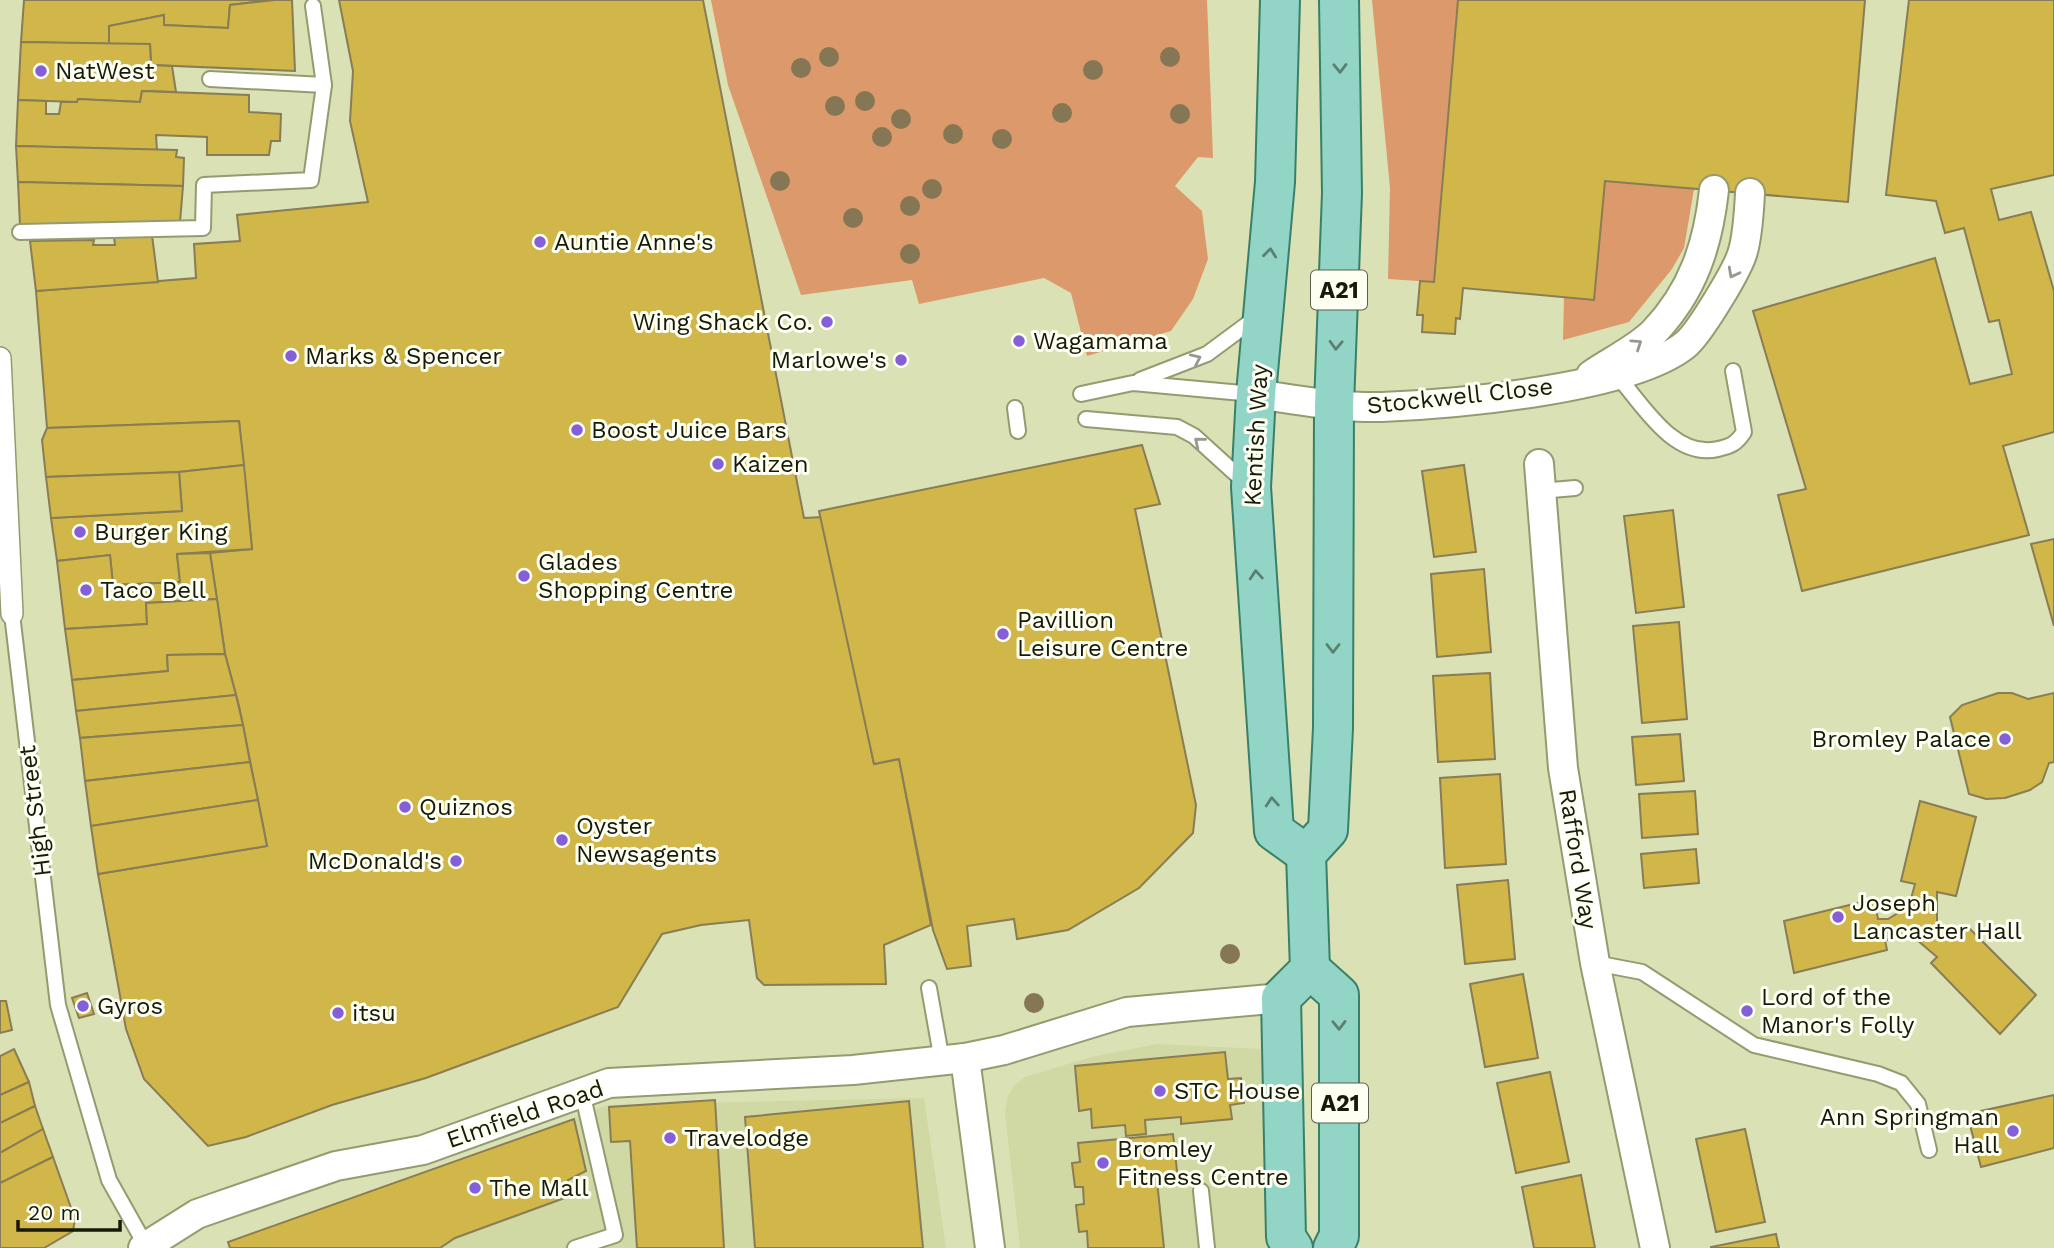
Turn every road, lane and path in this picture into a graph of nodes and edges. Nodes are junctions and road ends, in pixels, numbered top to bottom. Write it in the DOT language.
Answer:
graph roads {
  1 [pos="1280,0"];
  2 [pos="1339,0"];
  3 [pos="313,6"];
  4 [pos="210,79"];
  5 [pos="324,85"];
  6 [pos="1714,190"];
  7 [pos="1750,200"];
  8 [pos="20,232"];
  9 [pos="1263,312"];
  10 [pos="0,358"];
  11 [pos="1612,370"];
  12 [pos="1733,371"];
  13 [pos="1132,383"];
  14 [pos="1082,394"];
  15 [pos="1256,394"];
  16 [pos="1334,405"];
  17 [pos="1015,408"];
  18 [pos="1086,419"];
  19 [pos="1018,431"];
  20 [pos="1539,477"];
  21 [pos="1251,487"];
  22 [pos="1575,488"];
  23 [pos="12,614"];
  24 [pos="1306,854"];
  25 [pos="1595,962"];
  26 [pos="1310,969"];
  27 [pos="929,988"];
  28 [pos="1282,998"];
  29 [pos="953,1060"];
  30 [pos="582,1092"];
  31 [pos="1929,1150"];
  32 [pos="1201,1191"];
  33 [pos="145,1247"];
  34 [pos="575,1248"];
  35 [pos="989,1248"];
  36 [pos="1206,1248"];
  37 [pos="1293,1248"];
  38 [pos="1332,1248"];
  39 [pos="1655,1248"];
  9 -- 1 [label="main road, Kentish Way, one-way"];
  2 -- 16 [label="main road, A21, one-way"];
  3 -- 5 [label="lane"];
  4 -- 5 [label="lane"];
  5 -- 8 [label="lane"];
  11 -- 6 [label="street, Stockwell Close, one-way"];
  7 -- 11 [label="street, Stockwell Close, one-way"];
  13 -- 9 [label="lane, one-way"];
  9 -- 15 [label="main road, Kentish Way"];
  10 -- 23 [label="street, High Street"];
  11 -- 12 [label="lane"];
  11 -- 16 [label="street, Stockwell Close"];
  13 -- 14 [label="lane"];
  13 -- 15 [label="lane"];
  15 -- 16 [label="street, Stockwell Close"];
  15 -- 21 [label="main road, Kentish Way"];
  16 -- 24 [label="main road, A21, one-way"];
  17 -- 19 [label="lane"];
  21 -- 18 [label="lane, one-way"];
  20 -- 22 [label="lane"];
  20 -- 25 [label="street, Rafford Way"];
  24 -- 21 [label="main road, Kentish Way, one-way"];
  23 -- 33 [label="lane, High Street"];
  24 -- 26 [label="main road"];
  25 -- 31 [label="lane"];
  25 -- 39 [label="street, Rafford Way"];
  26 -- 28 [label="main road"];
  26 -- 38 [label="main road, A21, one-way"];
  27 -- 29 [label="lane"];
  28 -- 29 [label="street, Elmfield Road"];
  28 -- 37 [label="main road, A21"];
  29 -- 30 [label="street, Elmfield Road"];
  29 -- 35 [label="street"];
  30 -- 33 [label="street, Elmfield Road"];
  30 -- 34 [label="lane"];
  32 -- 36 [label="lane"];
}
